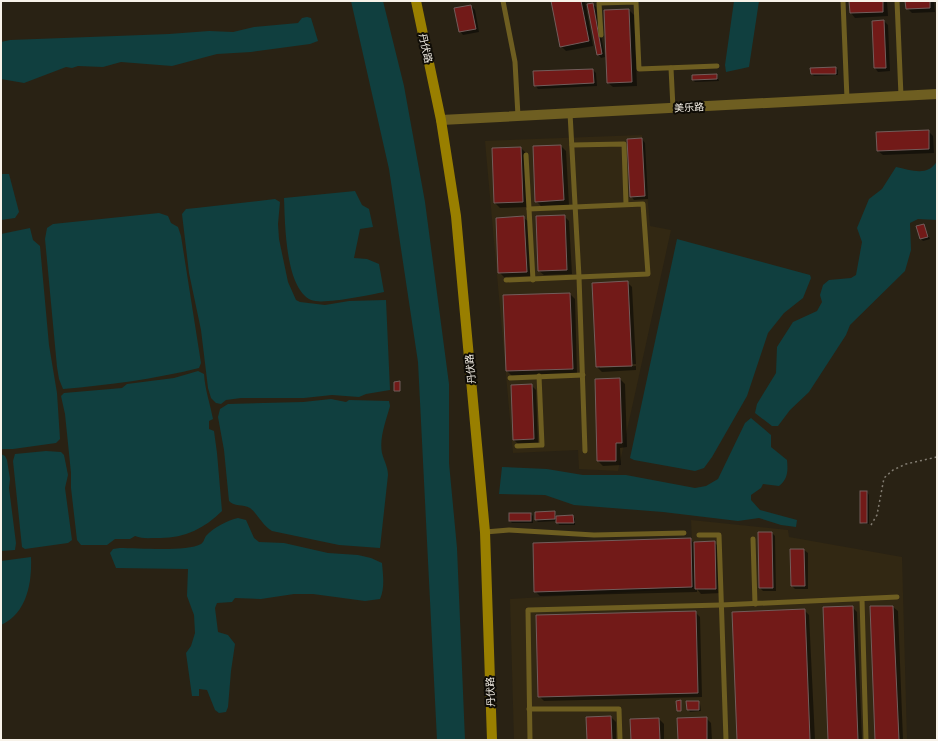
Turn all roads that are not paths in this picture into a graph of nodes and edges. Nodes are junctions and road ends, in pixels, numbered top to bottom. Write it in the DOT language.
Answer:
graph roads {
  1 [pos="416,1"];
  2 [pos="503,1"];
  3 [pos="843,1"];
  4 [pos="897,1"];
  5 [pos="602,35"];
  6 [pos="716,66"];
  7 [pos="671,68"];
  8 [pos="937,94"];
  9 [pos="902,96"];
  10 [pos="847,99"];
  11 [pos="673,108"];
  12 [pos="570,113"];
  13 [pos="518,116"];
  14 [pos="441,120"];
  15 [pos="572,145"];
  16 [pos="526,155"];
  17 [pos="626,204"];
  18 [pos="575,207"];
  19 [pos="529,209"];
  20 [pos="579,277"];
  21 [pos="506,280"];
  22 [pos="533,280"];
  23 [pos="583,374"];
  24 [pos="539,376"];
  25 [pos="510,378"];
  26 [pos="518,446"];
  27 [pos="585,451"];
  28 [pos="485,532"];
  29 [pos="684,533"];
  30 [pos="699,535"];
  31 [pos="753,539"];
  32 [pos="897,597"];
  33 [pos="862,600"];
  34 [pos="755,604"];
  35 [pos="721,605"];
  36 [pos="529,709"];
  37 [pos="492,740"];
  38 [pos="530,740"];
  39 [pos="620,740"];
  40 [pos="726,740"];
  41 [pos="866,740"];
  1 -- 14 [label="main road, 丹伏路"];
  2 -- 13 [label="lane"];
  3 -- 10 [label="lane"];
  4 -- 9 [label="lane"];
  5 -- 7 [label="lane"];
  6 -- 7 [label="lane"];
  7 -- 11 [label="lane"];
  8 -- 9 [label="street, 美乐路"];
  9 -- 10 [label="street, 美乐路"];
  10 -- 11 [label="street, 美乐路"];
  11 -- 12 [label="street, 美乐路"];
  12 -- 13 [label="street, 美乐路"];
  12 -- 15 [label="lane"];
  13 -- 14 [label="street, 美乐路"];
  14 -- 28 [label="main road, 丹伏路"];
  15 -- 17 [label="lane"];
  15 -- 18 [label="lane"];
  16 -- 19 [label="lane"];
  17 -- 18 [label="lane"];
  17 -- 20 [label="lane"];
  18 -- 19 [label="lane"];
  18 -- 20 [label="lane"];
  19 -- 22 [label="lane"];
  20 -- 22 [label="lane"];
  20 -- 23 [label="lane"];
  21 -- 22 [label="lane"];
  23 -- 24 [label="lane"];
  23 -- 27 [label="lane"];
  24 -- 25 [label="lane"];
  24 -- 26 [label="lane"];
  28 -- 29 [label="lane"];
  28 -- 37 [label="main road, 丹伏路"];
  30 -- 35 [label="lane"];
  31 -- 34 [label="lane"];
  32 -- 33 [label="lane"];
  33 -- 34 [label="lane"];
  33 -- 41 [label="lane"];
  34 -- 35 [label="lane"];
  35 -- 36 [label="lane"];
  35 -- 40 [label="lane"];
  36 -- 38 [label="lane"];
  36 -- 39 [label="lane"];
}
